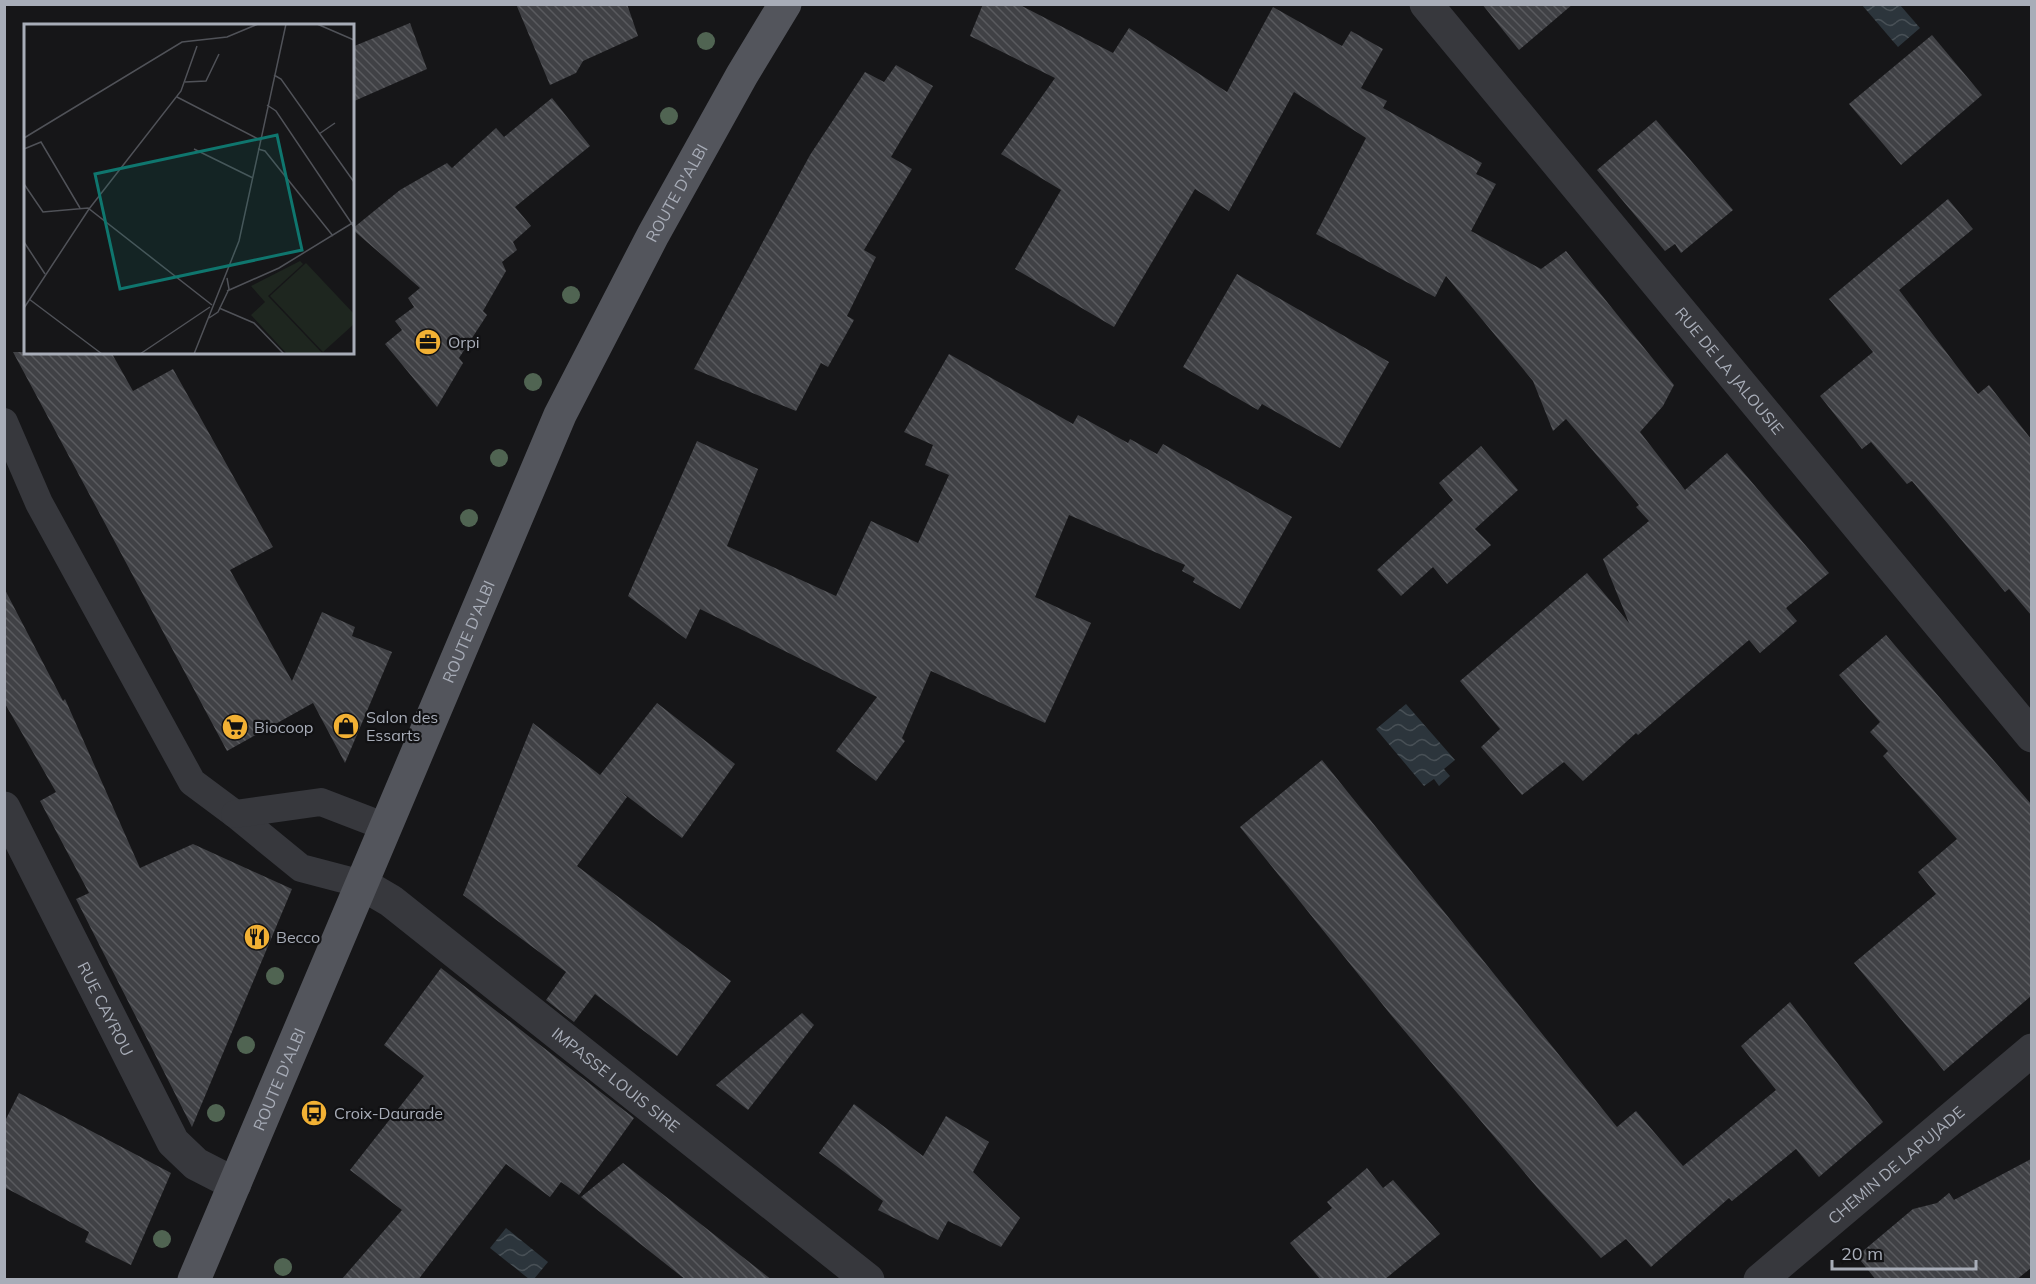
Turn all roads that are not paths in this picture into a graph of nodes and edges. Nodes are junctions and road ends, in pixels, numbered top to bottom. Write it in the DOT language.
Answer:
graph roads {
  1 [pos="785,4"];
  2 [pos="1426,4"];
  3 [pos="4,422"];
  4 [pos="2031,736"];
  5 [pos="4,808"];
  6 [pos="235,814"];
  7 [pos="386,827"];
  8 [pos="362,884"];
  9 [pos="2031,1050"];
  10 [pos="235,1184"];
  11 [pos="200,1277"];
  12 [pos="868,1280"];
  13 [pos="1760,1280"];
  1 -- 7 [label="main road, ROUTE D'ALBI"];
  2 -- 4 [label="street, RUE DE LA JALOUSIE"];
  3 -- 6 [label="lane"];
  5 -- 10 [label="street, RUE CAYROU"];
  6 -- 7 [label="lane"];
  6 -- 8 [label="lane"];
  7 -- 8 [label="main road, ROUTE D'ALBI"];
  8 -- 10 [label="main road, ROUTE D'ALBI"];
  8 -- 12 [label="street, IMPASSE LOUIS SIRE"];
  9 -- 13 [label="street, CHEMIN DE LAPUJADE"];
  10 -- 11 [label="main road, ROUTE D'ALBI"];
}
